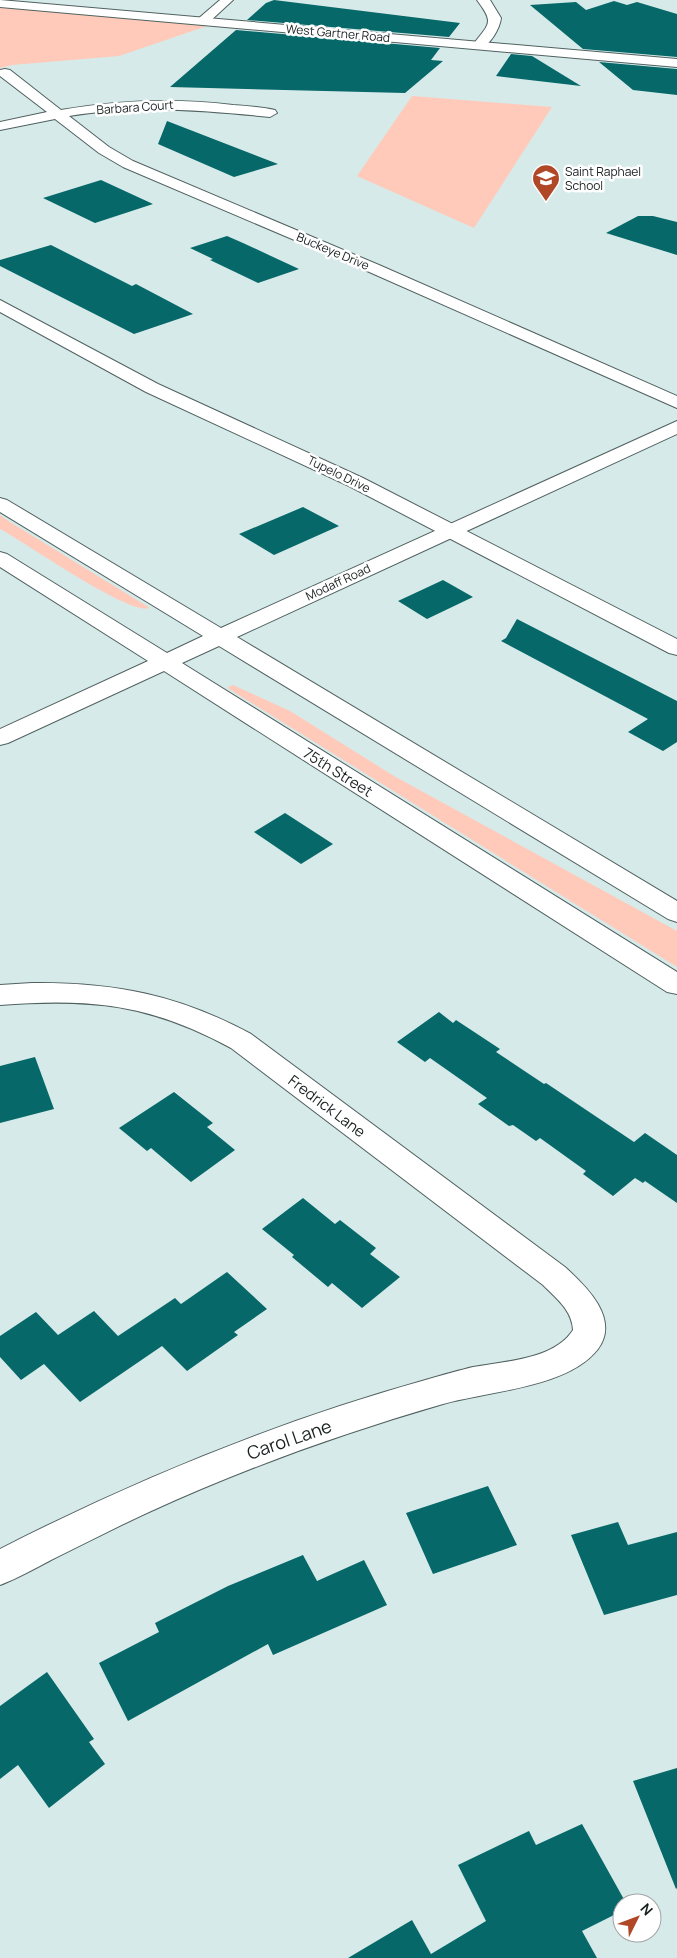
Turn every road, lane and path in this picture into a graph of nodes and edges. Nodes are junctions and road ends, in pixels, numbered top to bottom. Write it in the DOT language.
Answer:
graph roads {
  1 [pos="227,0"];
  2 [pos="483,0"];
  3 [pos="0,3"];
  4 [pos="203,21"];
  5 [pos="479,45"];
  6 [pos="677,63"];
  7 [pos="5,73"];
  8 [pos="270,113"];
  9 [pos="58,115"];
  10 [pos="0,126"];
  11 [pos="0,305"];
  12 [pos="677,403"];
  13 [pos="677,427"];
  14 [pos="0,504"];
  15 [pos="448,531"];
  16 [pos="0,558"];
  17 [pos="219,637"];
  18 [pos="677,648"];
  19 [pos="165,662"];
  20 [pos="0,738"];
  21 [pos="677,913"];
  22 [pos="677,985"];
  23 [pos="0,995"];
  24 [pos="587,1338"];
  25 [pos="0,1568"];
  1 -- 4 [label="street"];
  2 -- 5 [label="street"];
  3 -- 4 [label="street, West Gartner Road"];
  4 -- 5 [label="street, West Gartner Road"];
  5 -- 6 [label="street, West Gartner Road"];
  7 -- 9 [label="street, Buckeye Drive"];
  8 -- 9 [label="street, Barbara Court"];
  9 -- 10 [label="street, Barbara Court"];
  9 -- 12 [label="street, Buckeye Drive"];
  11 -- 15 [label="street, Tupelo Drive"];
  13 -- 15 [label="street, Modaff Road"];
  14 -- 17 [label="street"];
  15 -- 17 [label="street, Modaff Road"];
  15 -- 18 [label="street, Tupelo Drive"];
  16 -- 19 [label="street, 75th Street"];
  17 -- 19 [label="street, Modaff Road"];
  17 -- 21 [label="street"];
  19 -- 20 [label="street, Modaff Road"];
  19 -- 22 [label="street, 75th Street"];
  23 -- 24 [label="street, Fredrick Lane"];
  24 -- 25 [label="street, Carol Lane"];
}
